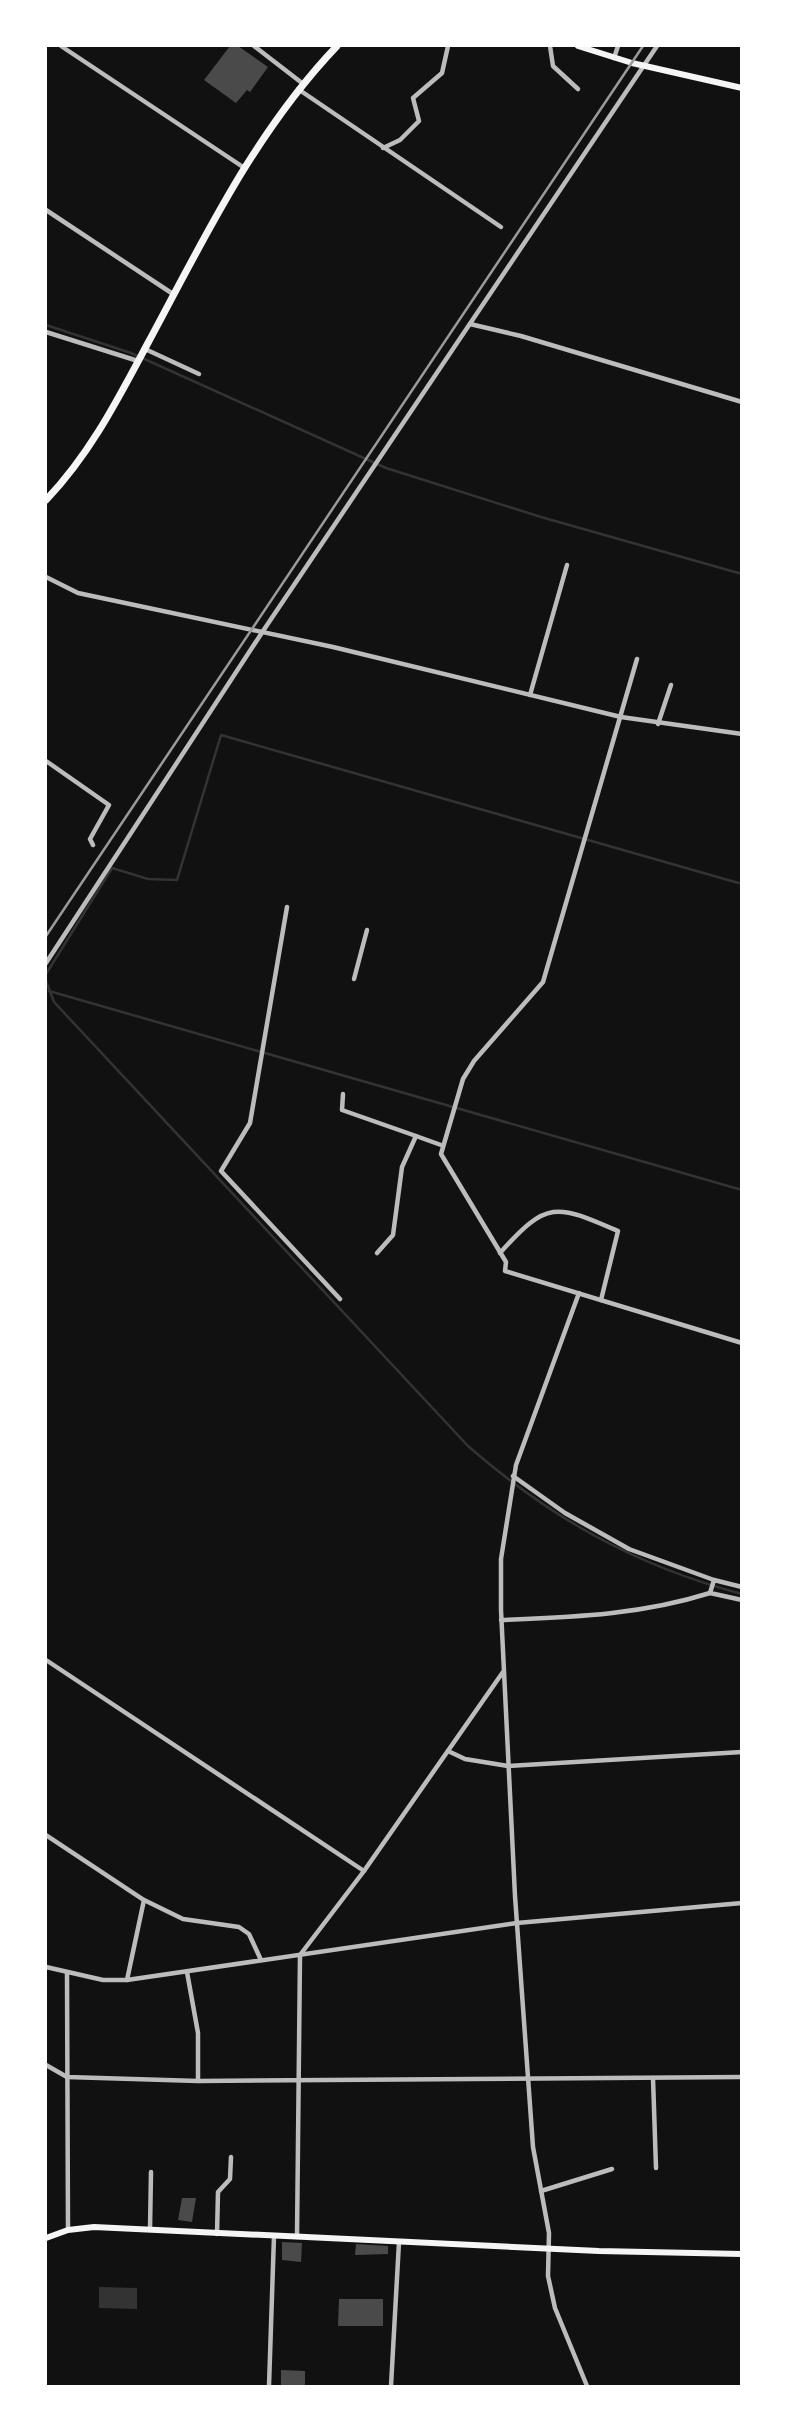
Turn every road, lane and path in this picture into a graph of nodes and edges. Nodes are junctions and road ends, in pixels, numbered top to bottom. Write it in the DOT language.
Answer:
graph roads {
  1 [pos="61,46"];
  2 [pos="254,46"];
  3 [pos="337,46"];
  4 [pos="448,46"];
  5 [pos="550,46"];
  6 [pos="578,46"];
  7 [pos="618,46"];
  8 [pos="657,46"];
  9 [pos="614,58"];
  10 [pos="643,65"];
  11 [pos="300,86"];
  12 [pos="741,88"];
  13 [pos="578,89"];
  14 [pos="383,148"];
  15 [pos="243,167"];
  16 [pos="46,210"];
  17 [pos="501,227"];
  18 [pos="174,295"];
  19 [pos="470,324"];
  20 [pos="46,332"];
  21 [pos="145,349"];
  22 [pos="138,361"];
  23 [pos="199,374"];
  24 [pos="741,402"];
  25 [pos="46,500"];
  26 [pos="566,565"];
  27 [pos="46,577"];
  28 [pos="262,631"];
  29 [pos="637,659"];
  30 [pos="671,685"];
  31 [pos="530,695"];
  32 [pos="621,717"];
  33 [pos="658,724"];
  34 [pos="741,734"];
  35 [pos="46,761"];
  36 [pos="93,845"];
  37 [pos="287,907"];
  38 [pos="367,930"];
  39 [pos="46,963"];
  40 [pos="354,979"];
  41 [pos="344,1094"];
  42 [pos="416,1136"];
  43 [pos="441,1145"];
  44 [pos="500,1252"];
  45 [pos="377,1253"];
  46 [pos="579,1293"];
  47 [pos="340,1299"];
  48 [pos="601,1300"];
  49 [pos="741,1343"];
  50 [pos="513,1476"];
  51 [pos="714,1580"];
  52 [pos="741,1587"];
  53 [pos="710,1592"];
  54 [pos="741,1600"];
  55 [pos="501,1620"];
  56 [pos="46,1660"];
  57 [pos="503,1672"];
  58 [pos="448,1751"];
  59 [pos="741,1752"];
  60 [pos="508,1766"];
  61 [pos="46,1835"];
  62 [pos="364,1871"];
  63 [pos="144,1900"];
  64 [pos="741,1903"];
  65 [pos="517,1923"];
  66 [pos="300,1955"];
  67 [pos="261,1960"];
  68 [pos="46,1967"];
  69 [pos="187,1972"];
  70 [pos="68,1973"];
  71 [pos="127,1980"];
  72 [pos="46,2065"];
  73 [pos="67,2077"];
  74 [pos="741,2077"];
  75 [pos="653,2078"];
  76 [pos="198,2081"];
  77 [pos="299,2081"];
  78 [pos="528,2081"];
  79 [pos="231,2157"];
  80 [pos="656,2168"];
  81 [pos="612,2169"];
  82 [pos="151,2172"];
  83 [pos="541,2191"];
  84 [pos="68,2230"];
  85 [pos="150,2230"];
  86 [pos="217,2234"];
  87 [pos="47,2235"];
  88 [pos="274,2236"];
  89 [pos="297,2237"];
  90 [pos="399,2242"];
  91 [pos="550,2247"];
  92 [pos="741,2254"];
  93 [pos="269,2386"];
  94 [pos="391,2386"];
  95 [pos="587,2386"];
  1 -- 15 [label="street"];
  2 -- 11 [label="street"];
  3 -- 11 [label="main road"];
  4 -- 14 [label="street"];
  5 -- 13 [label="street"];
  6 -- 9 [label="main road"];
  7 -- 9 [label="street"];
  8 -- 10 [label="street"];
  9 -- 10 [label="main road"];
  10 -- 12 [label="main road"];
  10 -- 19 [label="street"];
  11 -- 14 [label="street"];
  11 -- 15 [label="main road"];
  14 -- 17 [label="street"];
  15 -- 18 [label="main road"];
  16 -- 18 [label="street"];
  18 -- 21 [label="main road"];
  19 -- 24 [label="street"];
  19 -- 28 [label="street"];
  20 -- 22 [label="street"];
  21 -- 22 [label="main road"];
  21 -- 23 [label="street"];
  22 -- 25 [label="main road"];
  26 -- 31 [label="street"];
  27 -- 28 [label="street"];
  28 -- 31 [label="street"];
  28 -- 39 [label="street"];
  29 -- 32 [label="street"];
  30 -- 33 [label="street"];
  31 -- 32 [label="street"];
  32 -- 33 [label="street"];
  32 -- 43 [label="street"];
  33 -- 34 [label="street"];
  35 -- 36 [label="street"];
  37 -- 47 [label="street"];
  38 -- 40 [label="street"];
  41 -- 42 [label="street"];
  42 -- 43 [label="street"];
  42 -- 45 [label="street"];
  43 -- 44 [label="street"];
  44 -- 46 [label="street"];
  44 -- 48 [label="street"];
  46 -- 48 [label="street"];
  46 -- 50 [label="street"];
  48 -- 49 [label="street"];
  50 -- 51 [label="street"];
  50 -- 55 [label="street"];
  51 -- 52 [label="street"];
  51 -- 53 [label="street"];
  53 -- 54 [label="street"];
  53 -- 55 [label="street"];
  55 -- 57 [label="street"];
  56 -- 62 [label="street"];
  57 -- 58 [label="street"];
  57 -- 60 [label="street"];
  58 -- 60 [label="street"];
  58 -- 62 [label="street"];
  59 -- 60 [label="street"];
  60 -- 65 [label="street"];
  61 -- 63 [label="street"];
  62 -- 66 [label="street"];
  63 -- 67 [label="street"];
  63 -- 71 [label="street"];
  64 -- 65 [label="street"];
  65 -- 66 [label="street"];
  65 -- 78 [label="street"];
  66 -- 67 [label="street"];
  66 -- 77 [label="street"];
  67 -- 69 [label="street"];
  68 -- 70 [label="street"];
  69 -- 71 [label="street"];
  69 -- 76 [label="street"];
  70 -- 71 [label="street"];
  70 -- 73 [label="street"];
  72 -- 73 [label="street"];
  73 -- 76 [label="street"];
  73 -- 84 [label="street"];
  74 -- 75 [label="street"];
  75 -- 78 [label="street"];
  75 -- 80 [label="street"];
  76 -- 77 [label="street"];
  77 -- 78 [label="street"];
  77 -- 89 [label="street"];
  78 -- 83 [label="street"];
  79 -- 86 [label="street"];
  81 -- 83 [label="street"];
  82 -- 85 [label="street"];
  83 -- 91 [label="street"];
  84 -- 85 [label="main road"];
  84 -- 87 [label="main road"];
  85 -- 86 [label="main road"];
  86 -- 88 [label="main road"];
  88 -- 89 [label="main road"];
  88 -- 93 [label="street"];
  89 -- 90 [label="main road"];
  90 -- 91 [label="main road"];
  90 -- 94 [label="street"];
  91 -- 92 [label="main road"];
  91 -- 95 [label="street"];
}
